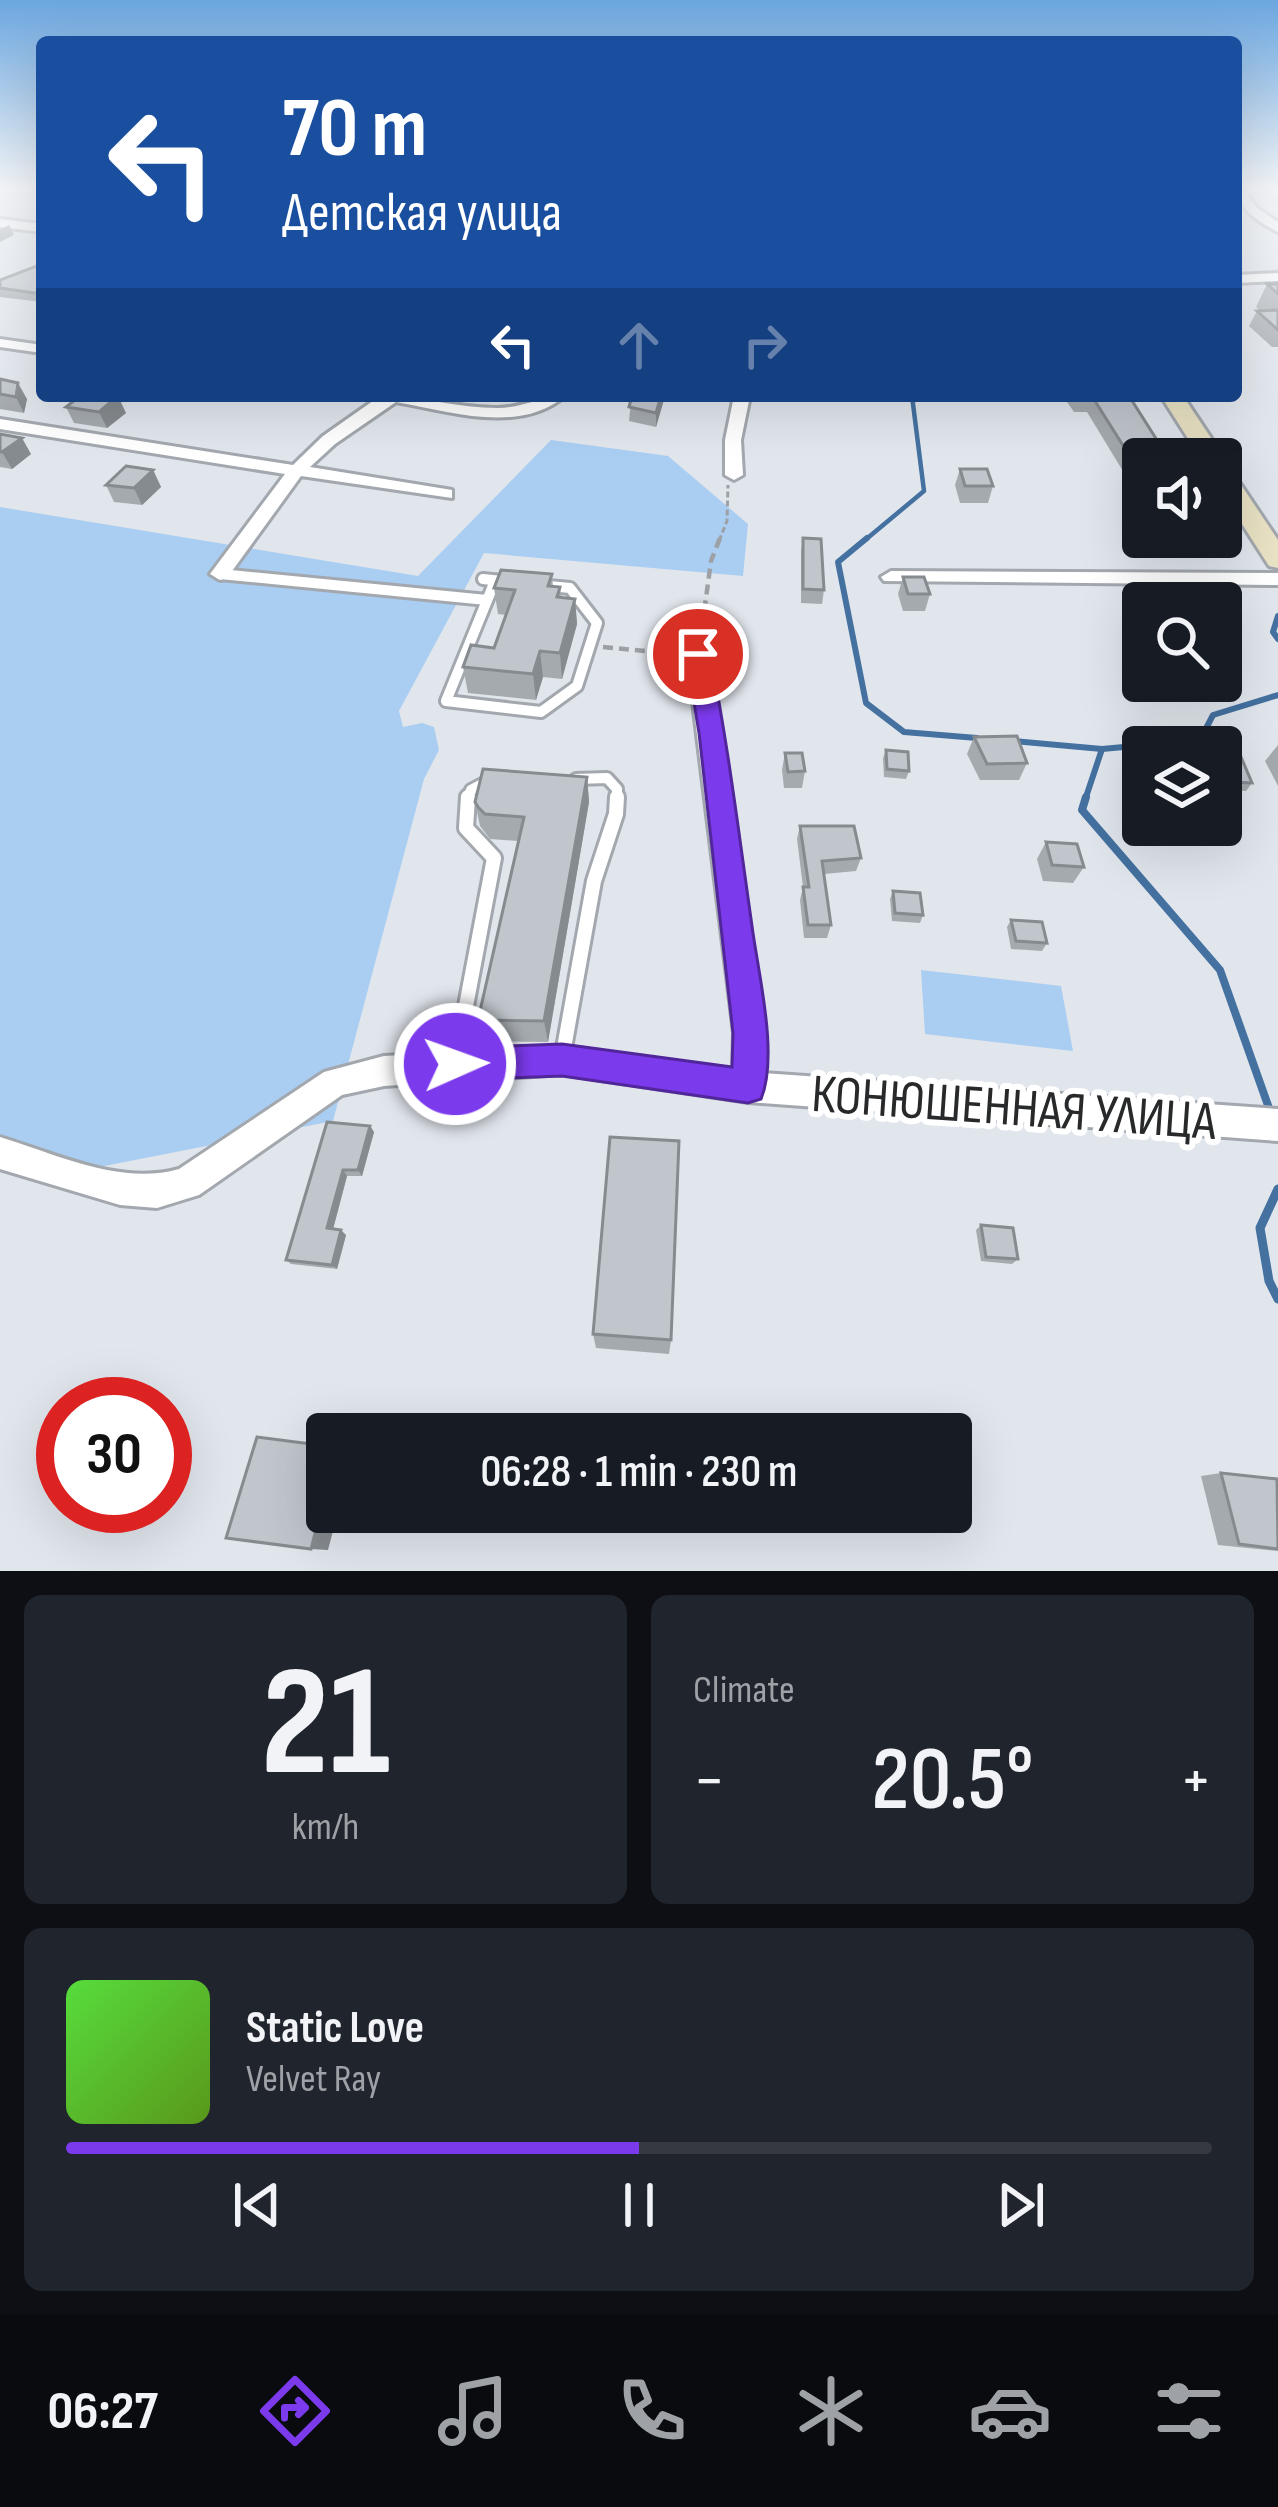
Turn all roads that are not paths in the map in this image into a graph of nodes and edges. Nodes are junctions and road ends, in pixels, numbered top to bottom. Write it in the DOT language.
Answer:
graph roads {
  1 [pos="1278,277"];
  2 [pos="1242,279"];
  3 [pos="0,343"];
  4 [pos="36,348"];
  5 [pos="382,402"];
  6 [pos="435,402"];
  7 [pos="549,402"];
  8 [pos="741,402"];
  9 [pos="1176,402"];
  10 [pos="0,424"];
  11 [pos="1199,438"];
  12 [pos="297,470"];
  13 [pos="734,475"];
  14 [pos="446,494"];
  15 [pos="1242,504"];
  16 [pos="1278,560"];
  17 [pos="220,574"];
  18 [pos="891,577"];
  19 [pos="1278,579"];
  20 [pos="487,600"];
  21 [pos="698,655"];
  22 [pos="566,779"];
  23 [pos="505,780"];
  24 [pos="562,1060"];
  25 [pos="455,1064"];
  26 [pos="748,1087"];
  27 [pos="1278,1125"];
  28 [pos="0,1153"];
  1 -- 2 [label="street"];
  3 -- 4 [label="street"];
  5 -- 12 [label="street"];
  6 -- 7 [label="street"];
  8 -- 13 [label="street"];
  9 -- 11 [label="main road"];
  10 -- 12 [label="street"];
  12 -- 14 [label="street"];
  12 -- 17 [label="street"];
  15 -- 16 [label="main road"];
  17 -- 20 [label="lane"];
  18 -- 19 [label="street"];
  20 -- 20 [label="lane"];
  21 -- 26 [label="street"];
  22 -- 24 [label="lane"];
  23 -- 25 [label="lane"];
  24 -- 25 [label="street, КОНЮШЕННАЯ УЛИЦА"];
  24 -- 26 [label="street, КОНЮШЕННАЯ УЛИЦА"];
  25 -- 28 [label="street, КОНЮШЕННАЯ УЛИЦА"];
  26 -- 27 [label="street, КОНЮШЕННАЯ УЛИЦА"];
}
